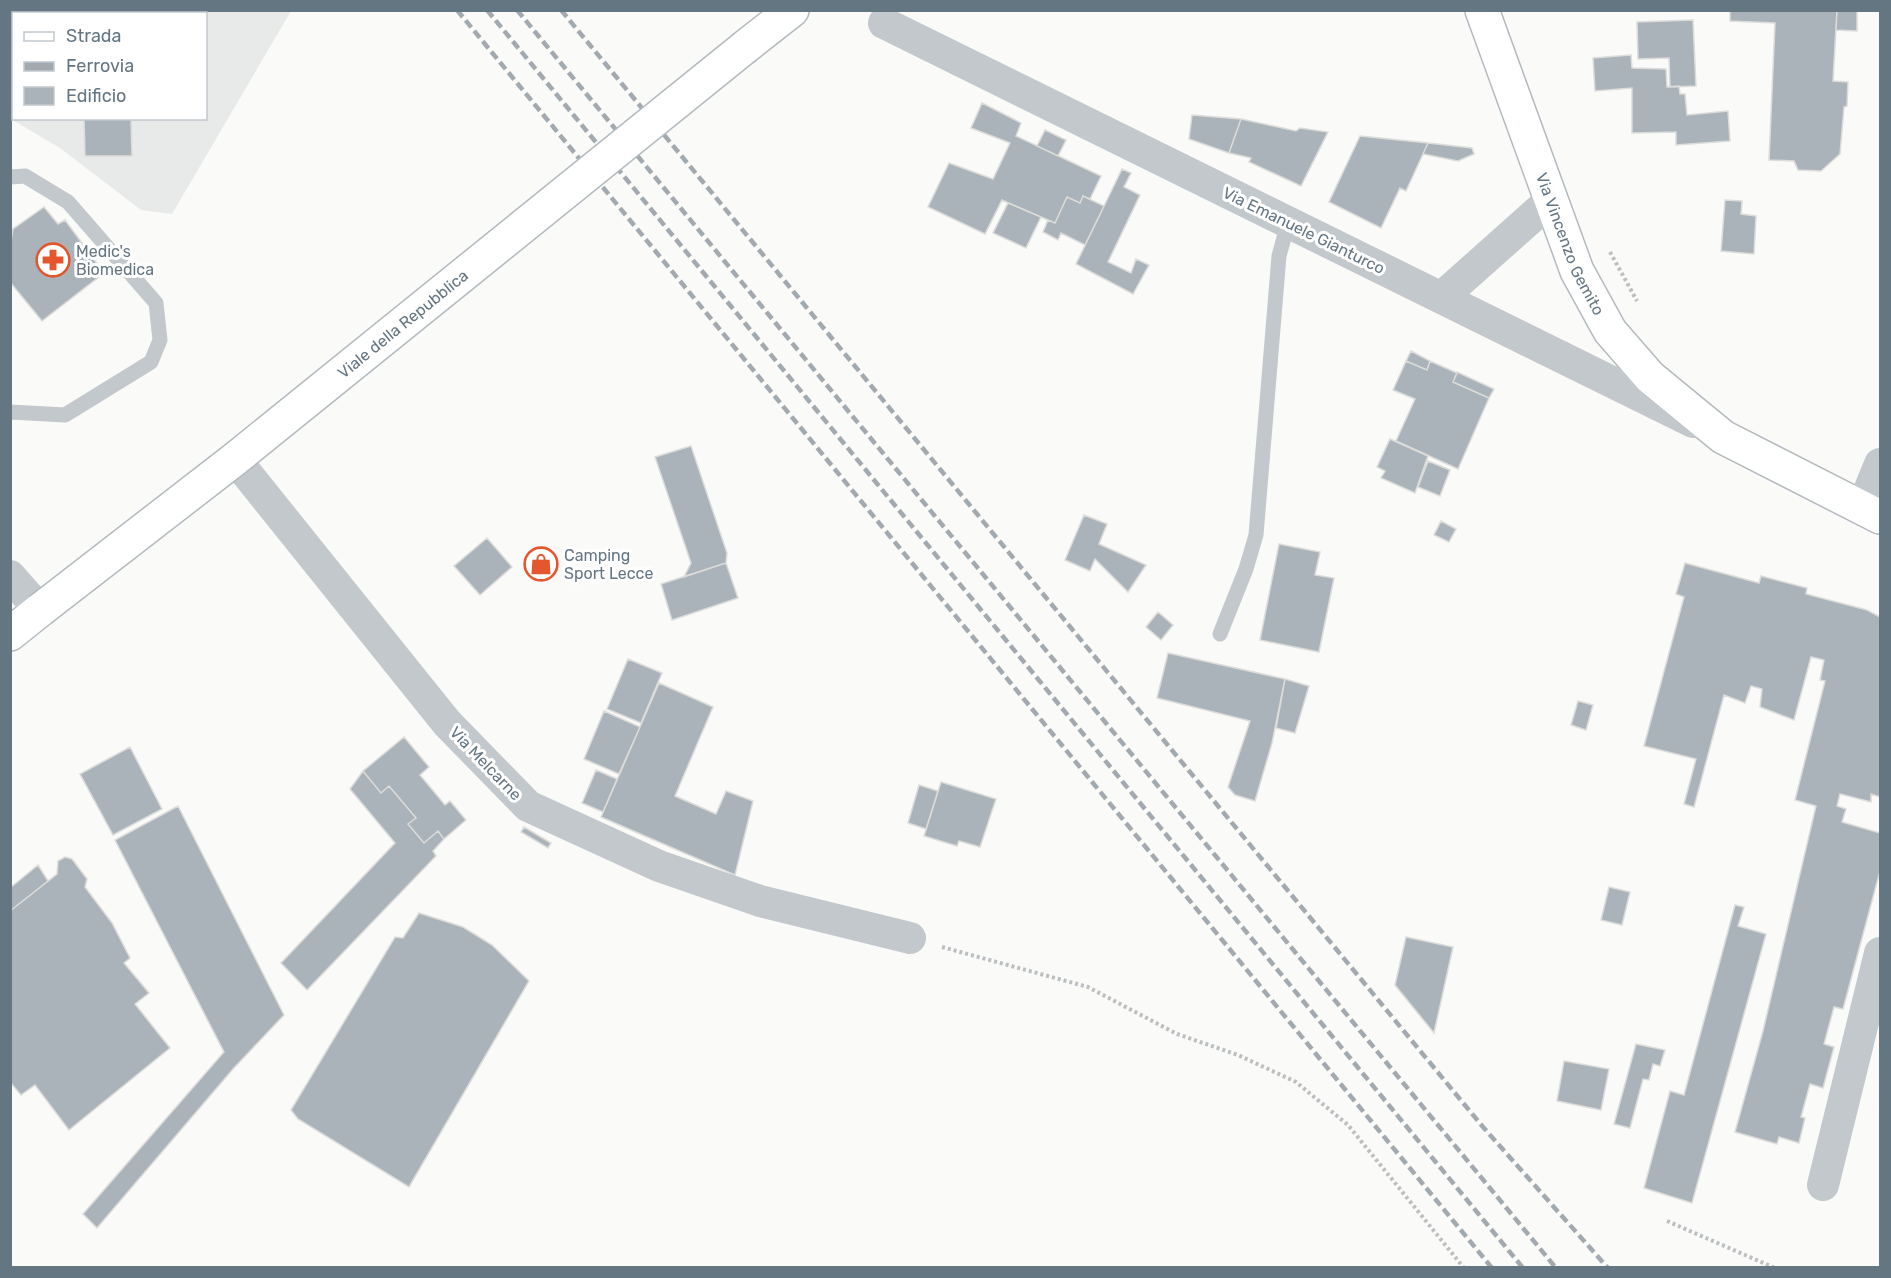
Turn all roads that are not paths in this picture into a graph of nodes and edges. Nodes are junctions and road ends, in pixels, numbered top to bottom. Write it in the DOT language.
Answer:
graph roads {
  1 [pos="792,10"];
  2 [pos="1482,10"];
  3 [pos="884,23"];
  4 [pos="10,177"];
  5 [pos="1551,200"];
  6 [pos="1288,223"];
  7 [pos="1443,297"];
  8 [pos="10,412"];
  9 [pos="1723,437"];
  10 [pos="235,459"];
  11 [pos="1881,464"];
  12 [pos="1871,513"];
  13 [pos="10,576"];
  14 [pos="40,610"];
  15 [pos="10,633"];
  16 [pos="1220,634"];
  17 [pos="910,938"];
  18 [pos="1881,953"];
  19 [pos="1822,1185"];
  1 -- 10 [label="main road, Viale della Repubblica, bridge"];
  2 -- 5 [label="main road, Via Vincenzo Gemito"];
  3 -- 6 [label="street, Via Emanuele Gianturco"];
  4 -- 8 [label="lane"];
  5 -- 7 [label="street"];
  5 -- 9 [label="main road, Via Vincenzo Gemito"];
  6 -- 7 [label="street, Via Emanuele Gianturco"];
  6 -- 16 [label="lane"];
  7 -- 9 [label="street, Via Emanuele Gianturco"];
  9 -- 12 [label="main road, Via Vincenzo Gemito"];
  10 -- 14 [label="main road, Viale della Repubblica, bridge"];
  10 -- 17 [label="street, Via Melcarne"];
  11 -- 12 [label="street"];
  13 -- 14 [label="street"];
  14 -- 15 [label="main road, Viale della Repubblica"];
  18 -- 19 [label="street"];
}
